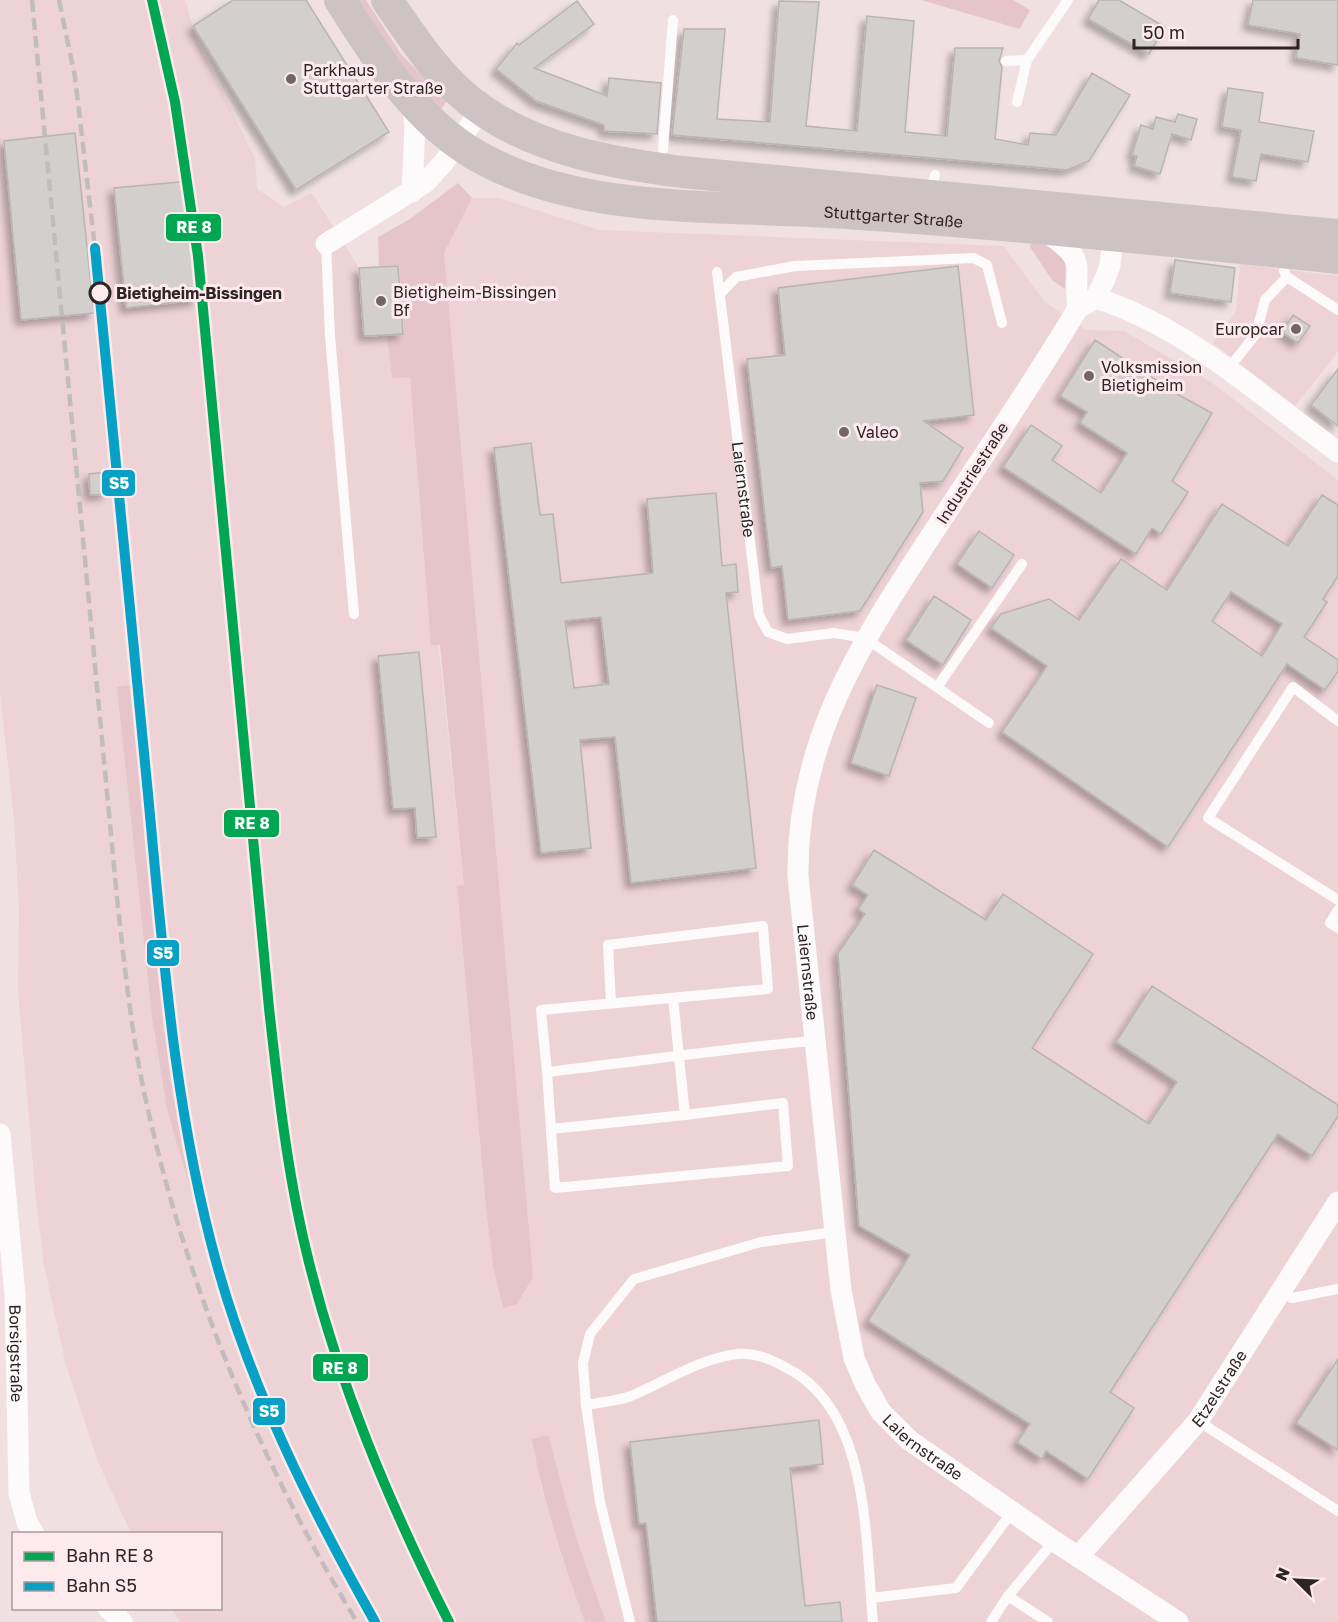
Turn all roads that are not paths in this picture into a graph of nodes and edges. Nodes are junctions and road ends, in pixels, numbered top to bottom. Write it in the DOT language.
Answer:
graph roads {
  1 [pos="340,0"];
  2 [pos="387,0"];
  3 [pos="1068,0"];
  4 [pos="673,20"];
  5 [pos="1027,60"];
  6 [pos="1006,62"];
  7 [pos="412,101"];
  8 [pos="1017,102"];
  9 [pos="481,110"];
  10 [pos="458,143"];
  11 [pos="663,149"];
  12 [pos="412,192"];
  13 [pos="1113,225"];
  14 [pos="1041,229"];
  15 [pos="1338,235"];
  16 [pos="326,244"];
  17 [pos="1338,258"];
  18 [pos="1281,264"];
  19 [pos="717,272"];
  20 [pos="720,294"];
  21 [pos="1087,303"];
  22 [pos="1338,310"];
  23 [pos="1002,322"];
  24 [pos="1228,369"];
  25 [pos="1338,452"];
  26 [pos="1022,564"];
  27 [pos="354,614"];
  28 [pos="865,638"];
  29 [pos="938,686"];
  30 [pos="1338,721"];
  31 [pos="988,723"];
  32 [pos="1338,900"];
  33 [pos="1338,910"];
  34 [pos="1338,928"];
  35 [pos="673,998"];
  36 [pos="611,1003"];
  37 [pos="814,1041"];
  38 [pos="679,1057"];
  39 [pos="547,1072"];
  40 [pos="686,1115"];
  41 [pos="551,1129"];
  42 [pos="0,1134"];
  43 [pos="1338,1202"];
  44 [pos="835,1232"];
  45 [pos="1338,1289"];
  46 [pos="1281,1291"];
  47 [pos="8,1296"];
  48 [pos="586,1405"];
  49 [pos="1198,1420"];
  50 [pos="1338,1511"];
  51 [pos="1012,1512"];
  52 [pos="33,1532"];
  53 [pos="1054,1541"];
  54 [pos="1078,1557"];
  55 [pos="1008,1596"];
  56 [pos="871,1598"];
  57 [pos="110,1610"];
  58 [pos="122,1622"];
  59 [pos="630,1622"];
  60 [pos="873,1622"];
  61 [pos="991,1622"];
  62 [pos="1048,1622"];
  63 [pos="1178,1622"];
  1 -- 7 [label="main road, Stuttgarter Straße"];
  2 -- 9 [label="main road, Stuttgarter Straße"];
  3 -- 5 [label="lane"];
  4 -- 11 [label="lane"];
  5 -- 6 [label="lane"];
  5 -- 8 [label="lane"];
  7 -- 10 [label="main road, Stuttgarter Straße"];
  7 -- 12 [label="street"];
  9 -- 10 [label="street"];
  9 -- 13 [label="main road, Stuttgarter Straße"];
  10 -- 12 [label="street"];
  10 -- 14 [label="main road, Stuttgarter Straße"];
  12 -- 16 [label="street"];
  13 -- 14 [label="main road, Stuttgarter Straße"];
  13 -- 15 [label="main road, Stuttgarter Straße"];
  13 -- 18 [label="main road, Stuttgarter Straße"];
  13 -- 21 [label="street, Industriestraße"];
  14 -- 21 [label="street"];
  16 -- 27 [label="lane"];
  17 -- 18 [label="main road, Stuttgarter Straße"];
  18 -- 22 [label="lane"];
  18 -- 24 [label="lane"];
  19 -- 20 [label="lane, Laiernstraße"];
  20 -- 23 [label="lane"];
  20 -- 28 [label="lane, Laiernstraße"];
  21 -- 24 [label="street"];
  21 -- 28 [label="street, Industriestraße"];
  24 -- 25 [label="street"];
  26 -- 29 [label="lane"];
  28 -- 29 [label="lane"];
  28 -- 37 [label="street, Laiernstraße"];
  29 -- 31 [label="lane"];
  30 -- 32 [label="lane"];
  33 -- 34 [label="lane"];
  35 -- 36 [label="lane"];
  35 -- 36 [label="lane"];
  35 -- 38 [label="lane"];
  36 -- 39 [label="lane"];
  37 -- 38 [label="lane"];
  37 -- 44 [label="street, Laiernstraße"];
  38 -- 39 [label="lane"];
  38 -- 40 [label="lane"];
  39 -- 41 [label="lane"];
  40 -- 41 [label="lane"];
  40 -- 41 [label="lane"];
  42 -- 47 [label="street, Borsigstraße"];
  43 -- 46 [label="street, Etzelstraße"];
  44 -- 48 [label="lane"];
  44 -- 51 [label="street, Laiernstraße"];
  45 -- 46 [label="lane"];
  46 -- 49 [label="street, Etzelstraße"];
  47 -- 52 [label="street, Borsigstraße"];
  48 -- 56 [label="lane"];
  48 -- 59 [label="lane"];
  49 -- 50 [label="lane"];
  49 -- 54 [label="street, Etzelstraße"];
  51 -- 53 [label="street, Laiernstraße"];
  51 -- 56 [label="lane"];
  53 -- 54 [label="street, Laiernstraße"];
  53 -- 55 [label="lane"];
  54 -- 63 [label="street, Laiernstraße"];
  55 -- 61 [label="lane"];
  55 -- 62 [label="lane"];
  56 -- 60 [label="lane"];
  57 -- 58 [label="street"];
}
